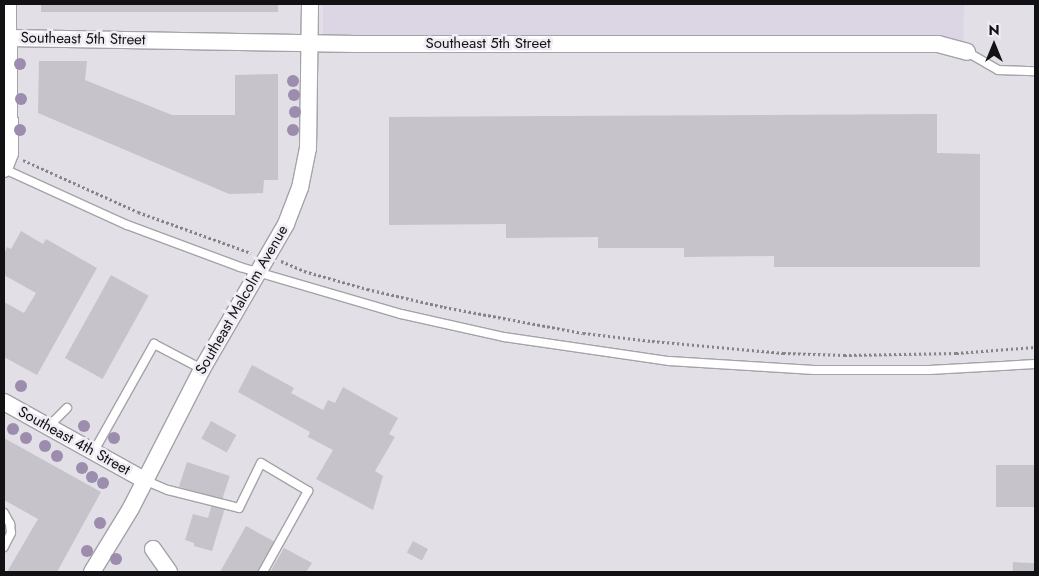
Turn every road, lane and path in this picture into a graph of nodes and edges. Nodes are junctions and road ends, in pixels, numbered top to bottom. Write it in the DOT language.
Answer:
graph roads {
  1 [pos="8,4"];
  2 [pos="310,4"];
  3 [pos="8,38"];
  4 [pos="310,42"];
  5 [pos="967,52"];
  6 [pos="1035,71"];
  7 [pos="24,160"];
  8 [pos="4,169"];
  9 [pos="248,252"];
  10 [pos="286,263"];
  11 [pos="257,273"];
  12 [pos="1035,347"];
  13 [pos="1035,364"];
  14 [pos="202,369"];
  15 [pos="4,402"];
  16 [pos="67,408"];
  17 [pos="48,427"];
  18 [pos="94,451"];
  19 [pos="144,480"];
  20 [pos="4,513"];
  21 [pos="4,547"];
  22 [pos="153,549"];
  23 [pos="92,572"];
  24 [pos="169,572"];
  25 [pos="263,572"];
  1 -- 3 [label="street"];
  2 -- 4 [label="street, Southeast Malcolm Avenue"];
  3 -- 4 [label="street, Southeast 5th Street"];
  3 -- 8 [label="street"];
  4 -- 5 [label="street, Southeast 5th Street"];
  4 -- 11 [label="street, Southeast Malcolm Avenue"];
  5 -- 6 [label="lane"];
  7 -- 9 [label="path"];
  8 -- 11 [label="lane"];
  10 -- 12 [label="path"];
  11 -- 13 [label="lane"];
  11 -- 14 [label="street, Southeast Malcolm Avenue"];
  14 -- 18 [label="lane"];
  14 -- 19 [label="street, Southeast Malcolm Avenue"];
  15 -- 17 [label="street, Southeast 4th Street"];
  16 -- 17 [label="lane"];
  17 -- 18 [label="street, Southeast 4th Street"];
  18 -- 19 [label="street, Southeast 4th Street"];
  19 -- 23 [label="street, Southeast Malcolm Avenue"];
  19 -- 25 [label="lane"];
  20 -- 21 [label="lane"];
  22 -- 24 [label="street"];
}
